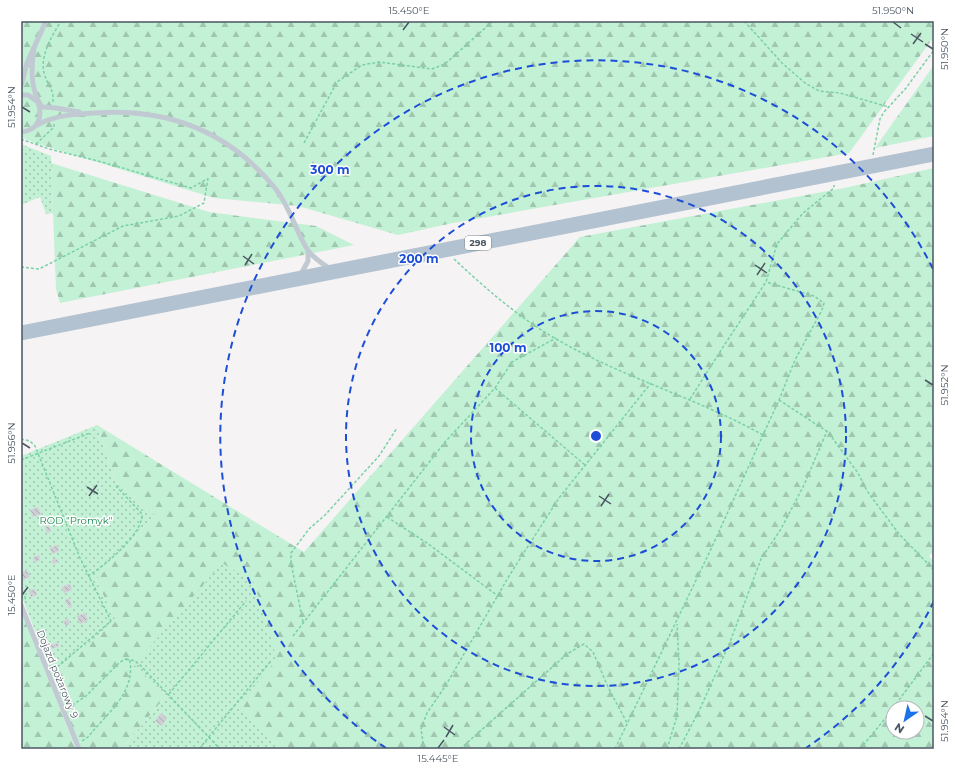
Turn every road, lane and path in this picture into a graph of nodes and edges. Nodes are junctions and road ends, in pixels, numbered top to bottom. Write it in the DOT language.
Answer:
graph roads {
  1 [pos="46,21"];
  2 [pos="61,21"];
  3 [pos="493,21"];
  4 [pos="744,21"];
  5 [pos="34,48"];
  6 [pos="934,50"];
  7 [pos="21,86"];
  8 [pos="21,94"];
  9 [pos="38,102"];
  10 [pos="53,107"];
  11 [pos="889,107"];
  12 [pos="83,113"];
  13 [pos="53,119"];
  14 [pos="37,125"];
  15 [pos="21,132"];
  16 [pos="21,139"];
  17 [pos="304,143"];
  18 [pos="36,144"];
  19 [pos="934,154"];
  20 [pos="873,166"];
  21 [pos="836,174"];
  22 [pos="444,250"];
  23 [pos="308,252"];
  24 [pos="21,267"];
  25 [pos="332,272"];
  26 [pos="297,279"];
  27 [pos="766,282"];
  28 [pos="21,333"];
  29 [pos="556,338"];
  30 [pos="651,383"];
  31 [pos="495,388"];
  32 [pos="690,399"];
  33 [pos="779,400"];
  34 [pos="397,428"];
  35 [pos="826,431"];
  36 [pos="90,433"];
  37 [pos="763,435"];
  38 [pos="21,439"];
  39 [pos="38,453"];
  40 [pos="21,460"];
  41 [pos="585,465"];
  42 [pos="116,486"];
  43 [pos="387,517"];
  44 [pos="934,570"];
  45 [pos="88,576"];
  46 [pos="21,587"];
  47 [pos="498,596"];
  48 [pos="26,601"];
  49 [pos="246,602"];
  50 [pos="21,605"];
  51 [pos="303,622"];
  52 [pos="677,622"];
  53 [pos="293,636"];
  54 [pos="934,653"];
  55 [pos="126,659"];
  56 [pos="270,662"];
  57 [pos="51,663"];
  58 [pos="169,694"];
  59 [pos="899,700"];
  60 [pos="63,711"];
  61 [pos="885,718"];
  62 [pos="627,723"];
  63 [pos="210,736"];
  64 [pos="76,743"];
  65 [pos="79,749"];
  66 [pos="199,749"];
  67 [pos="220,749"];
  68 [pos="424,749"];
  69 [pos="460,749"];
  70 [pos="615,749"];
  71 [pos="667,749"];
  72 [pos="679,749"];
  73 [pos="860,749"];
  1 -- 5 [label="lane"];
  2 -- 10 [label="path"];
  3 -- 17 [label="path"];
  4 -- 11 [label="path"];
  5 -- 7 [label="lane"];
  5 -- 9 [label="lane"];
  6 -- 11 [label="path"];
  8 -- 9 [label="lane"];
  9 -- 10 [label="lane"];
  9 -- 14 [label="lane"];
  10 -- 12 [label="lane"];
  11 -- 20 [label="path"];
  12 -- 13 [label="lane"];
  12 -- 23 [label="lane"];
  13 -- 14 [label="lane"];
  13 -- 18 [label="path"];
  14 -- 15 [label="lane"];
  16 -- 18 [label="path"];
  18 -- 24 [label="path"];
  19 -- 20 [label="main road, 298"];
  20 -- 21 [label="main road, 298"];
  21 -- 22 [label="main road, 298"];
  21 -- 27 [label="path"];
  22 -- 25 [label="main road, 298"];
  22 -- 29 [label="path"];
  23 -- 25 [label="lane"];
  23 -- 26 [label="lane"];
  25 -- 26 [label="main road, 298"];
  26 -- 28 [label="main road, 298"];
  27 -- 32 [label="path"];
  27 -- 33 [label="path"];
  29 -- 30 [label="path"];
  29 -- 31 [label="path"];
  30 -- 32 [label="path"];
  30 -- 41 [label="path"];
  31 -- 41 [label="path"];
  31 -- 43 [label="path"];
  32 -- 37 [label="path"];
  33 -- 35 [label="path"];
  33 -- 37 [label="path"];
  34 -- 51 [label="path"];
  35 -- 44 [label="path"];
  35 -- 72 [label="path"];
  36 -- 39 [label="path"];
  37 -- 52 [label="path"];
  38 -- 39 [label="path"];
  39 -- 40 [label="path"];
  39 -- 45 [label="path"];
  41 -- 47 [label="path"];
  42 -- 45 [label="path"];
  43 -- 47 [label="path"];
  43 -- 51 [label="path"];
  45 -- 57 [label="path"];
  46 -- 48 [label="path"];
  47 -- 68 [label="path"];
  49 -- 58 [label="path"];
  50 -- 60 [label="lane, Dojazd pożarowy 9"];
  51 -- 53 [label="path"];
  52 -- 62 [label="path"];
  52 -- 71 [label="path"];
  54 -- 59 [label="path"];
  55 -- 58 [label="path"];
  55 -- 60 [label="path"];
  55 -- 64 [label="path"];
  56 -- 63 [label="path"];
  58 -- 63 [label="path"];
  60 -- 64 [label="lane, Dojazd pożarowy 9"];
  61 -- 73 [label="path"];
  62 -- 69 [label="path"];
  62 -- 70 [label="path"];
  63 -- 66 [label="path"];
  63 -- 67 [label="path"];
  64 -- 65 [label="lane, Dojazd pożarowy 9"];
}
